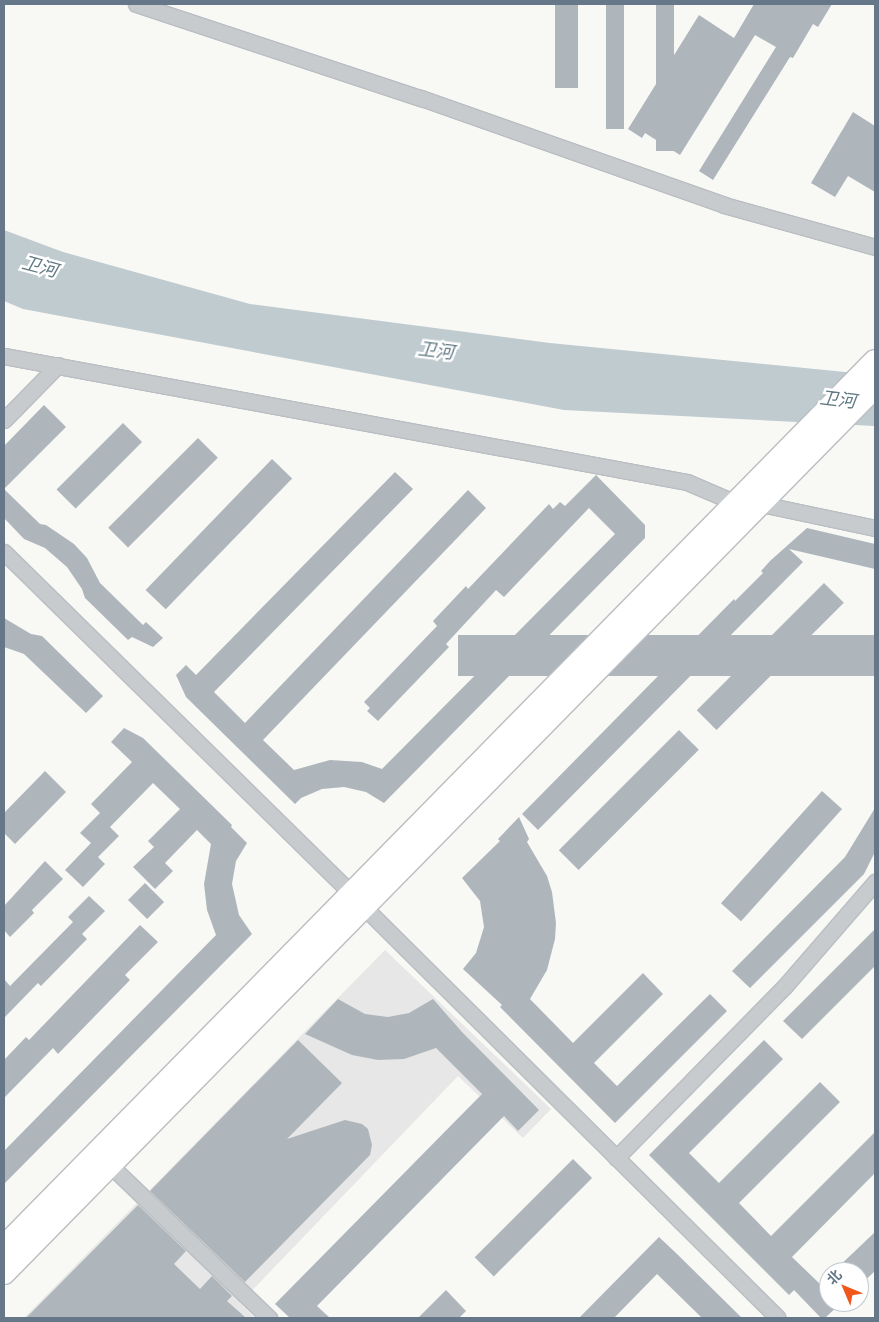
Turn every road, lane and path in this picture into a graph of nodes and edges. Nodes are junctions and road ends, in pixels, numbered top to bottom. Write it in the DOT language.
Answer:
graph roads {
  1 [pos="136,4"];
  2 [pos="875,247"];
  3 [pos="4,356"];
  4 [pos="875,361"];
  5 [pos="58,365"];
  6 [pos="875,387"];
  7 [pos="4,420"];
  8 [pos="760,495"];
  9 [pos="736,503"];
  10 [pos="875,528"];
  11 [pos="4,552"];
  12 [pos="875,882"];
  13 [pos="358,900"];
  14 [pos="616,1158"];
  15 [pos="110,1165"];
  16 [pos="4,1247"];
  17 [pos="4,1273"];
  18 [pos="269,1318"];
  19 [pos="778,1318"];
  1 -- 2 [label="street"];
  3 -- 5 [label="street"];
  4 -- 8 [label="main road"];
  5 -- 7 [label="street"];
  5 -- 9 [label="street"];
  6 -- 8 [label="main road"];
  8 -- 9 [label="main road"];
  8 -- 10 [label="street"];
  8 -- 13 [label="main road"];
  9 -- 13 [label="main road"];
  11 -- 13 [label="street"];
  12 -- 14 [label="street"];
  13 -- 14 [label="street"];
  13 -- 15 [label="main road"];
  13 -- 16 [label="main road"];
  14 -- 19 [label="street"];
  15 -- 17 [label="main road"];
  15 -- 18 [label="street"];
}
